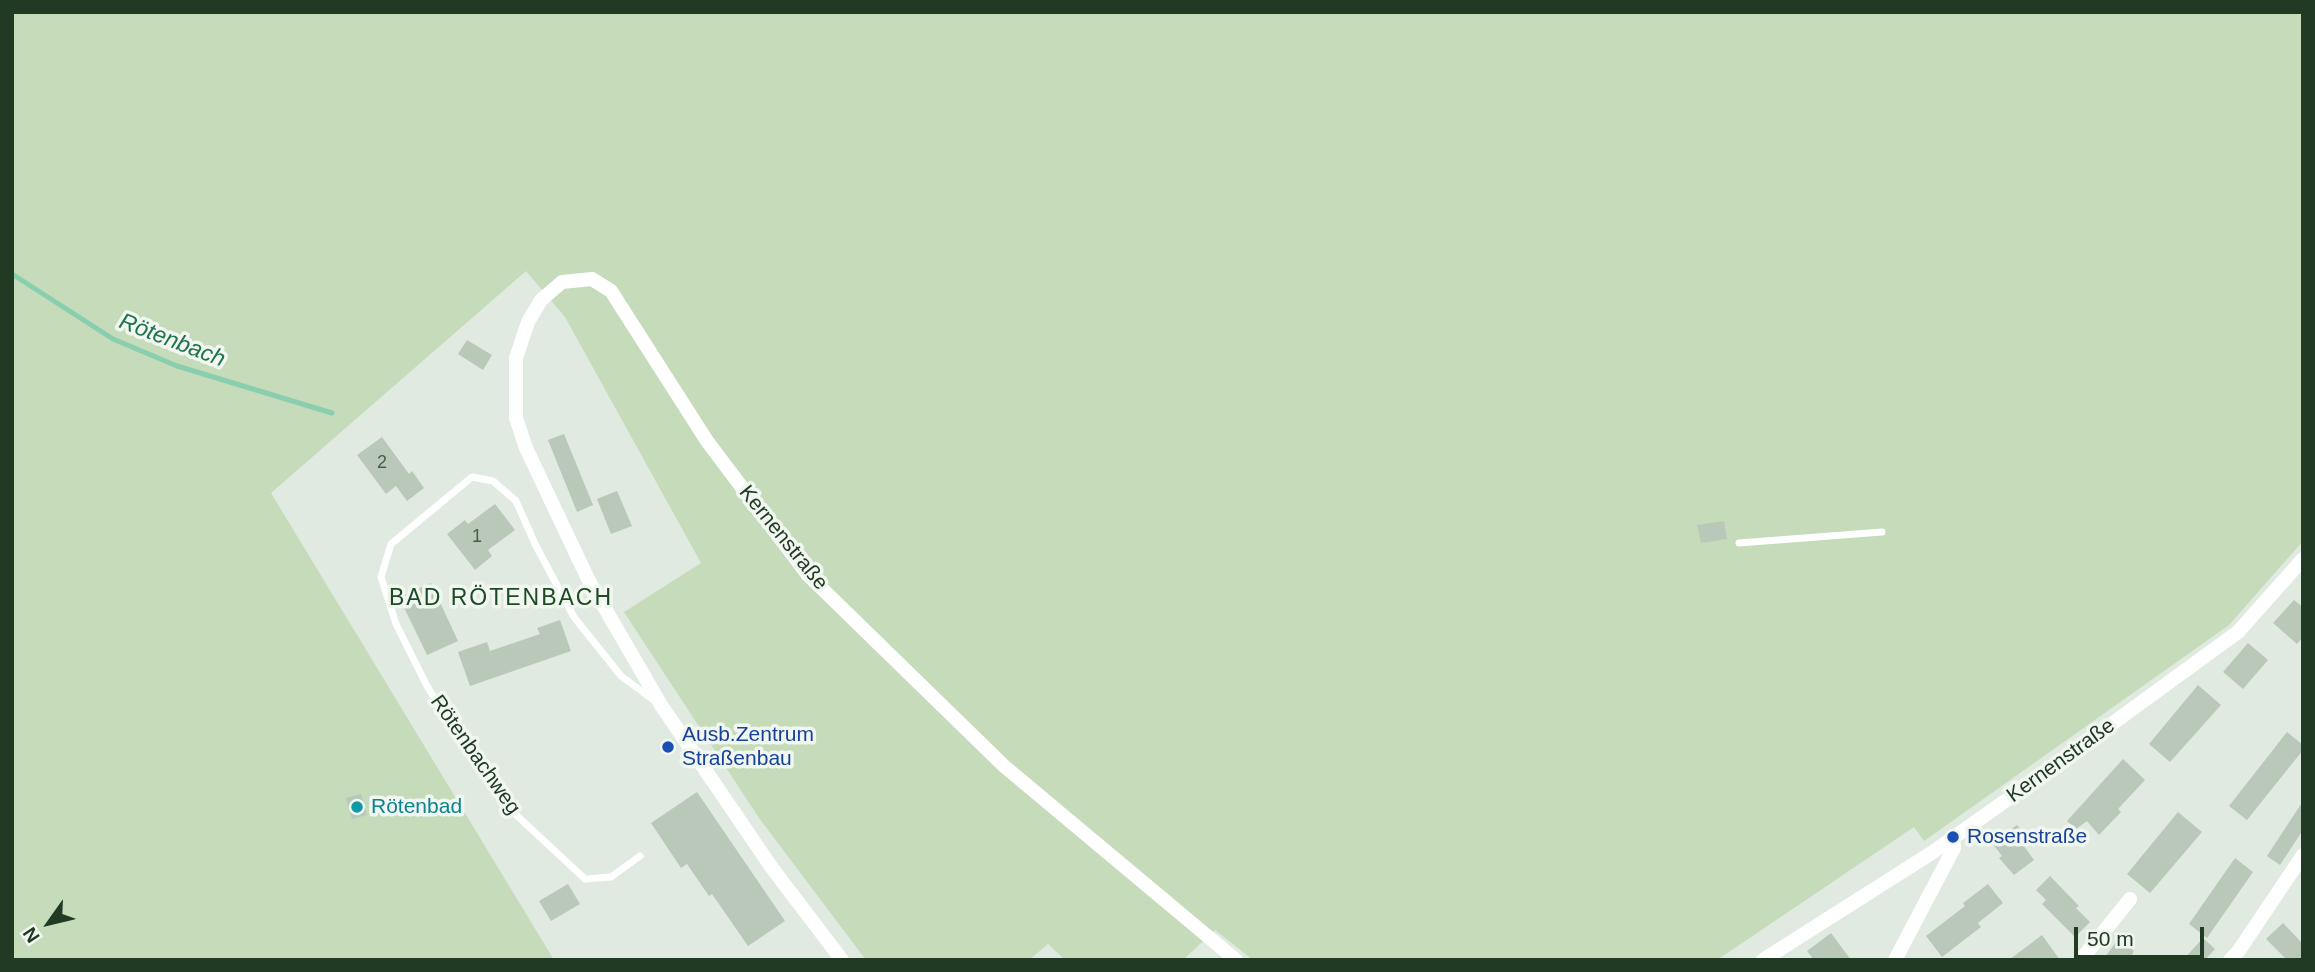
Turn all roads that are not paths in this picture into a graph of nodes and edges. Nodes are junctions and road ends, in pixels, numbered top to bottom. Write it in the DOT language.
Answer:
graph roads {
  1 [pos="526,447"];
  2 [pos="1882,532"];
  3 [pos="1739,543"];
  4 [pos="2303,559"];
  5 [pos="661,705"];
  6 [pos="1953,837"];
  7 [pos="2303,855"];
  8 [pos="640,856"];
  9 [pos="2130,899"];
  10 [pos="842,960"];
  11 [pos="1236,960"];
  12 [pos="1763,960"];
  13 [pos="1895,960"];
  14 [pos="2081,960"];
  15 [pos="2230,960"];
  1 -- 5 [label="street, Rötenbachweg"];
  1 -- 11 [label="street, Kernenstraße"];
  2 -- 3 [label="lane"];
  4 -- 6 [label="street, Kernenstraße"];
  5 -- 8 [label="lane, Rötenbachweg"];
  5 -- 10 [label="street, Rötenbachweg"];
  6 -- 12 [label="street, Kernenstraße"];
  6 -- 13 [label="street"];
  7 -- 15 [label="street"];
  9 -- 14 [label="street"];
}
